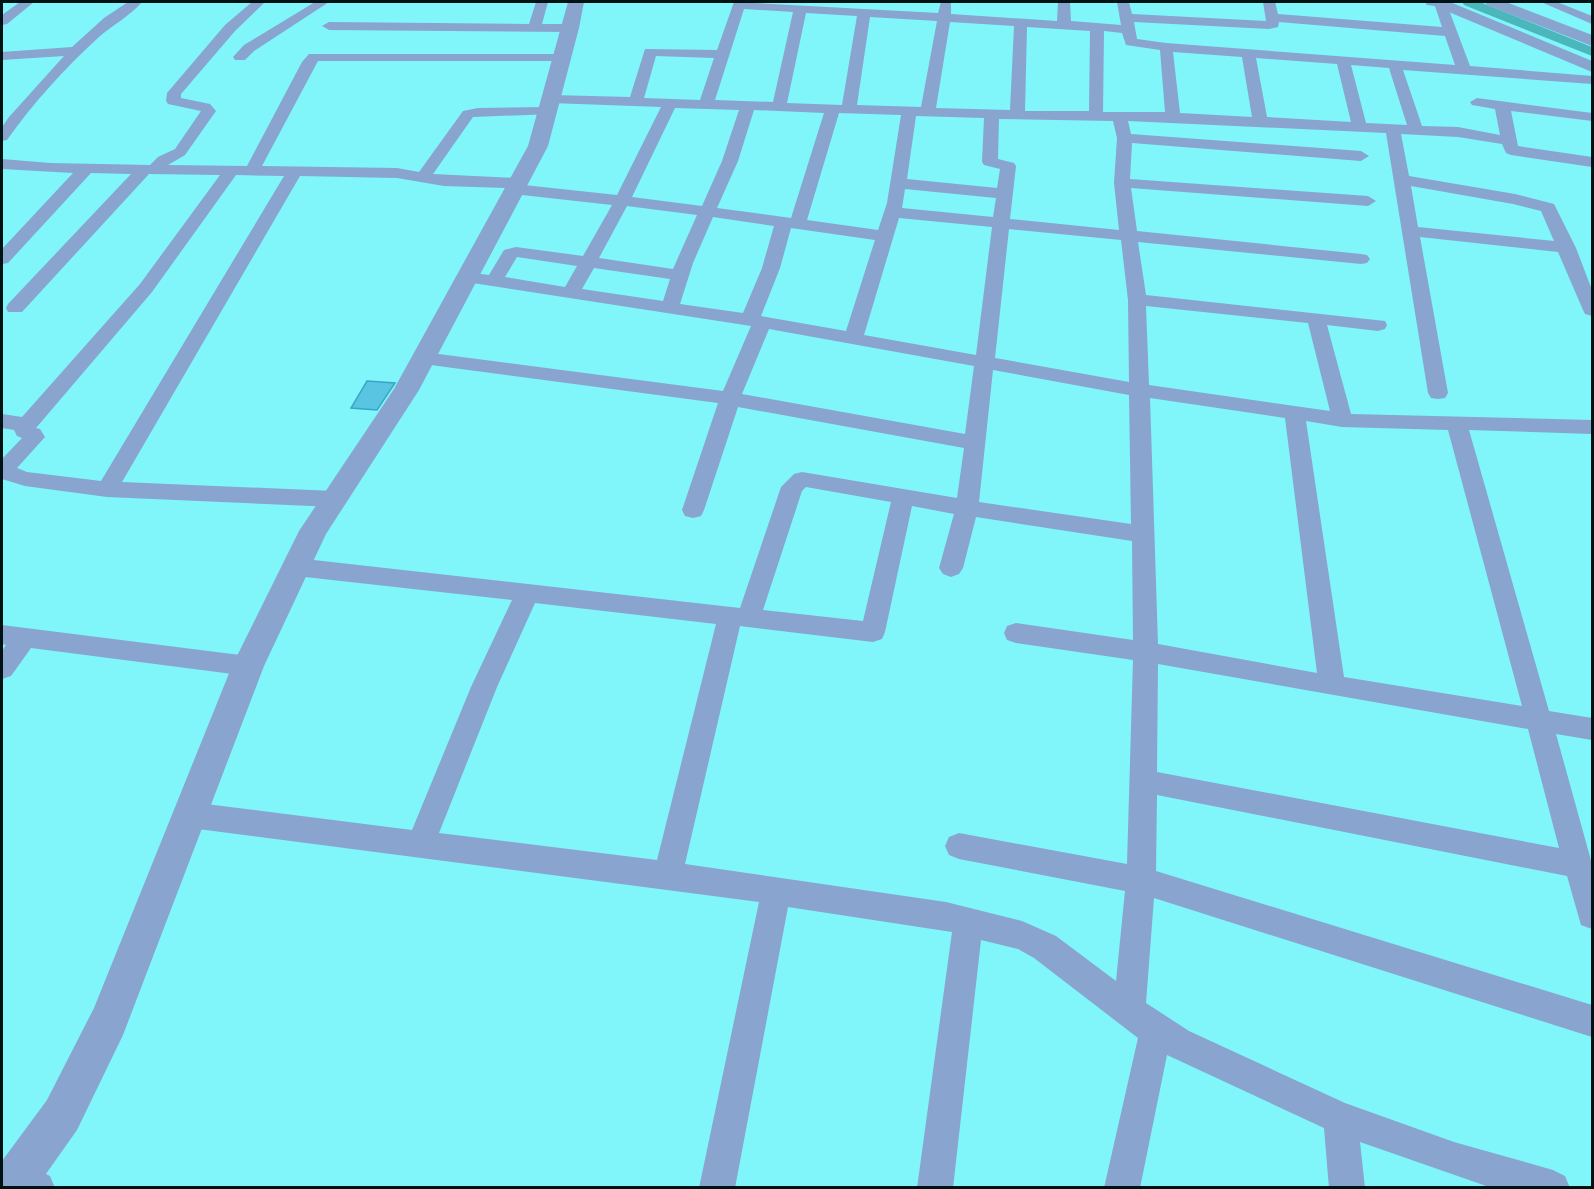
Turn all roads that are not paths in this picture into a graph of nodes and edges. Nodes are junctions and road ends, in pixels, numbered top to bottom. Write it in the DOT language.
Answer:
graph roads {
  1 [pos="28,2"];
  2 [pos="135,2"];
  3 [pos="259,2"];
  4 [pos="322,2"];
  5 [pos="542,2"];
  6 [pos="946,2"];
  7 [pos="1064,2"];
  8 [pos="1123,2"];
  9 [pos="1269,2"];
  10 [pos="1431,2"];
  11 [pos="1439,2"];
  12 [pos="1493,2"];
  13 [pos="1546,2"];
  14 [pos="739,3"];
  15 [pos="800,9"];
  16 [pos="864,13"];
  17 [pos="574,15"];
  18 [pos="945,18"];
  19 [pos="1273,18"];
  20 [pos="1593,20"];
  21 [pos="2,21"];
  22 [pos="1021,22"];
  23 [pos="1128,24"];
  24 [pos="1064,25"];
  25 [pos="329,26"];
  26 [pos="1097,27"];
  27 [pos="534,28"];
  28 [pos="1451,32"];
  29 [pos="1593,41"];
  30 [pos="1166,47"];
  31 [pos="76,51"];
  32 [pos="1248,53"];
  33 [pos="722,54"];
  34 [pos="2,56"];
  35 [pos="240,57"];
  36 [pos="563,58"];
  37 [pos="1343,61"];
  38 [pos="1395,65"];
  39 [pos="1593,67"];
  40 [pos="1464,70"];
  41 [pos="1593,80"];
  42 [pos="636,102"];
  43 [pos="1477,102"];
  44 [pos="670,103"];
  45 [pos="706,104"];
  46 [pos="550,105"];
  47 [pos="748,105"];
  48 [pos="1502,105"];
  49 [pos="779,106"];
  50 [pos="841,108"];
  51 [pos="909,111"];
  52 [pos="928,111"];
  53 [pos="992,114"];
  54 [pos="1017,115"];
  55 [pos="1173,117"];
  56 [pos="1593,117"];
  57 [pos="1260,122"];
  58 [pos="1113,123"];
  59 [pos="1360,128"];
  60 [pos="1393,129"];
  61 [pos="1416,130"];
  62 [pos="2,136"];
  63 [pos="1509,141"];
  64 [pos="1361,156"];
  65 [pos="1593,162"];
  66 [pos="2,164"];
  67 [pos="86,169"];
  68 [pos="149,170"];
  69 [pos="231,171"];
  70 [pos="252,171"];
  71 [pos="295,171"];
  72 [pos="424,176"];
  73 [pos="1400,179"];
  74 [pos="898,183"];
  75 [pos="1122,183"];
  76 [pos="515,186"];
  77 [pos="1005,194"];
  78 [pos="622,201"];
  79 [pos="1368,201"];
  80 [pos="707,211"];
  81 [pos="892,212"];
  82 [pos="1001,222"];
  83 [pos="790,223"];
  84 [pos="1409,231"];
  85 [pos="885,236"];
  86 [pos="1130,237"];
  87 [pos="1567,248"];
  88 [pos="2,259"];
  89 [pos="1361,259"];
  90 [pos="588,262"];
  91 [pos="1584,271"];
  92 [pos="680,275"];
  93 [pos="480,279"];
  94 [pos="571,293"];
  95 [pos="1137,300"];
  96 [pos="15,308"];
  97 [pos="670,308"];
  98 [pos="1593,310"];
  99 [pos="1316,319"];
  100 [pos="756,321"];
  101 [pos="1378,325"];
  102 [pos="853,339"];
  103 [pos="423,358"];
  104 [pos="983,363"];
  105 [pos="1139,390"];
  106 [pos="1438,393"];
  107 [pos="730,399"];
  108 [pos="1295,413"];
  109 [pos="1342,420"];
  110 [pos="2,421"];
  111 [pos="1457,423"];
  112 [pos="27,425"];
  113 [pos="1590,432"];
  114 [pos="974,443"];
  115 [pos="107,489"];
  116 [pos="903,497"];
  117 [pos="334,499"];
  118 [pos="967,508"];
  119 [pos="693,510"];
  120 [pos="1143,534"];
  121 [pos="296,567"];
  122 [pos="951,568"];
  123 [pos="528,593"];
  124 [pos="739,617"];
  125 [pos="1016,633"];
  126 [pos="13,637"];
  127 [pos="1146,652"];
  128 [pos="248,666"];
  129 [pos="2,669"];
  130 [pos="1332,686"];
  131 [pos="1537,718"];
  132 [pos="1593,729"];
  133 [pos="1144,781"];
  134 [pos="190,815"];
  135 [pos="420,844"];
  136 [pos="959,846"];
  137 [pos="1578,865"];
  138 [pos="668,875"];
  139 [pos="1142,880"];
  140 [pos="776,891"];
  141 [pos="1593,915"];
  142 [pos="968,922"];
  143 [pos="1129,1012"];
  144 [pos="1593,1021"];
  145 [pos="1156,1032"];
  146 [pos="1340,1118"];
  147 [pos="15,1186"];
  148 [pos="717,1188"];
  149 [pos="935,1188"];
  150 [pos="1122,1188"];
  151 [pos="1347,1188"];
  152 [pos="1553,1188"];
  1 -- 21 [label="street"];
  2 -- 31 [label="street"];
  3 -- 68 [label="street"];
  4 -- 35 [label="street"];
  5 -- 27 [label="street"];
  6 -- 18 [label="street"];
  7 -- 24 [label="street"];
  8 -- 23 [label="street"];
  9 -- 19 [label="street"];
  10 -- 11 [label="street"];
  11 -- 28 [label="street"];
  11 -- 39 [label="street"];
  12 -- 29 [label="street"];
  13 -- 20 [label="street"];
  14 -- 15 [label="street"];
  14 -- 33 [label="street"];
  15 -- 16 [label="street"];
  15 -- 49 [label="street"];
  16 -- 18 [label="street"];
  16 -- 50 [label="street"];
  17 -- 27 [label="street"];
  17 -- 36 [label="street"];
  18 -- 22 [label="street"];
  18 -- 52 [label="street"];
  19 -- 23 [label="street"];
  19 -- 28 [label="street"];
  22 -- 24 [label="street"];
  22 -- 54 [label="street"];
  23 -- 26 [label="street"];
  23 -- 30 [label="street"];
  24 -- 26 [label="street"];
  25 -- 27 [label="street"];
  26 -- 58 [label="street"];
  28 -- 40 [label="street"];
  30 -- 32 [label="street"];
  30 -- 55 [label="street"];
  31 -- 34 [label="street"];
  31 -- 62 [label="street"];
  32 -- 37 [label="street"];
  32 -- 57 [label="street"];
  33 -- 42 [label="street"];
  33 -- 45 [label="street"];
  36 -- 46 [label="street"];
  36 -- 70 [label="street"];
  37 -- 38 [label="street"];
  37 -- 59 [label="street"];
  38 -- 40 [label="street"];
  38 -- 61 [label="street"];
  40 -- 41 [label="street"];
  42 -- 44 [label="street"];
  42 -- 46 [label="street"];
  43 -- 48 [label="street"];
  44 -- 45 [label="street"];
  44 -- 78 [label="street"];
  45 -- 47 [label="street"];
  46 -- 72 [label="street"];
  46 -- 76 [label="street"];
  47 -- 49 [label="street"];
  47 -- 80 [label="street"];
  48 -- 56 [label="street"];
  48 -- 63 [label="street"];
  49 -- 50 [label="street"];
  50 -- 51 [label="street"];
  50 -- 83 [label="street"];
  51 -- 52 [label="street"];
  51 -- 74 [label="street"];
  52 -- 53 [label="street"];
  53 -- 54 [label="street"];
  53 -- 77 [label="street"];
  54 -- 58 [label="street"];
  55 -- 57 [label="street"];
  55 -- 58 [label="street"];
  57 -- 59 [label="street"];
  58 -- 64 [label="street"];
  58 -- 75 [label="street"];
  59 -- 60 [label="street"];
  60 -- 61 [label="street"];
  60 -- 73 [label="street"];
  61 -- 63 [label="street"];
  63 -- 65 [label="street"];
  66 -- 67 [label="street"];
  67 -- 68 [label="street"];
  67 -- 88 [label="street"];
  68 -- 69 [label="street"];
  68 -- 96 [label="street"];
  69 -- 70 [label="street"];
  69 -- 112 [label="street"];
  70 -- 71 [label="street"];
  71 -- 72 [label="street"];
  71 -- 115 [label="street"];
  72 -- 76 [label="street"];
  73 -- 84 [label="street"];
  73 -- 87 [label="street"];
  74 -- 77 [label="street"];
  74 -- 81 [label="street"];
  75 -- 79 [label="street"];
  75 -- 86 [label="street"];
  76 -- 78 [label="street"];
  76 -- 93 [label="street"];
  77 -- 82 [label="street"];
  78 -- 80 [label="street"];
  78 -- 90 [label="street"];
  80 -- 83 [label="street"];
  80 -- 92 [label="street"];
  81 -- 82 [label="street"];
  81 -- 85 [label="street"];
  82 -- 86 [label="street"];
  82 -- 104 [label="street"];
  83 -- 85 [label="street"];
  83 -- 100 [label="street"];
  84 -- 87 [label="street"];
  84 -- 106 [label="street"];
  85 -- 102 [label="street"];
  86 -- 89 [label="street"];
  86 -- 95 [label="street"];
  87 -- 91 [label="street"];
  90 -- 92 [label="street"];
  90 -- 93 [label="street"];
  90 -- 94 [label="street"];
  91 -- 98 [label="street"];
  92 -- 97 [label="street"];
  93 -- 94 [label="street"];
  93 -- 103 [label="street"];
  94 -- 97 [label="street"];
  95 -- 99 [label="street"];
  95 -- 105 [label="street"];
  97 -- 100 [label="street"];
  99 -- 101 [label="street"];
  99 -- 109 [label="street"];
  100 -- 102 [label="street"];
  100 -- 107 [label="street"];
  102 -- 104 [label="street"];
  103 -- 107 [label="street"];
  103 -- 117 [label="street"];
  104 -- 105 [label="street"];
  104 -- 114 [label="street"];
  105 -- 108 [label="street"];
  105 -- 120 [label="street"];
  107 -- 114 [label="street"];
  107 -- 119 [label="street"];
  108 -- 109 [label="street"];
  108 -- 130 [label="street"];
  109 -- 111 [label="street"];
  110 -- 112 [label="street"];
  111 -- 113 [label="street"];
  111 -- 131 [label="street"];
  112 -- 115 [label="street"];
  114 -- 118 [label="street"];
  115 -- 117 [label="street"];
  116 -- 118 [label="street"];
  116 -- 124 [label="street"];
  116 -- 124 [label="street"];
  117 -- 121 [label="street"];
  118 -- 120 [label="street"];
  118 -- 122 [label="street"];
  120 -- 127 [label="street"];
  121 -- 123 [label="street"];
  121 -- 128 [label="street"];
  123 -- 124 [label="street"];
  123 -- 135 [label="street"];
  124 -- 138 [label="street"];
  125 -- 127 [label="street"];
  126 -- 128 [label="street"];
  126 -- 129 [label="street"];
  127 -- 130 [label="street"];
  127 -- 133 [label="street"];
  128 -- 134 [label="street"];
  130 -- 131 [label="street"];
  131 -- 132 [label="street"];
  131 -- 137 [label="street"];
  133 -- 137 [label="street"];
  133 -- 139 [label="street"];
  134 -- 135 [label="street"];
  134 -- 147 [label="street"];
  135 -- 138 [label="street"];
  136 -- 139 [label="street"];
  137 -- 141 [label="street"];
  138 -- 140 [label="street"];
  139 -- 143 [label="street"];
  139 -- 144 [label="street"];
  140 -- 142 [label="street"];
  140 -- 148 [label="street"];
  142 -- 143 [label="street"];
  142 -- 149 [label="street"];
  143 -- 145 [label="street"];
  145 -- 146 [label="street"];
  145 -- 150 [label="street"];
  146 -- 151 [label="street"];
  146 -- 152 [label="street"];
}
